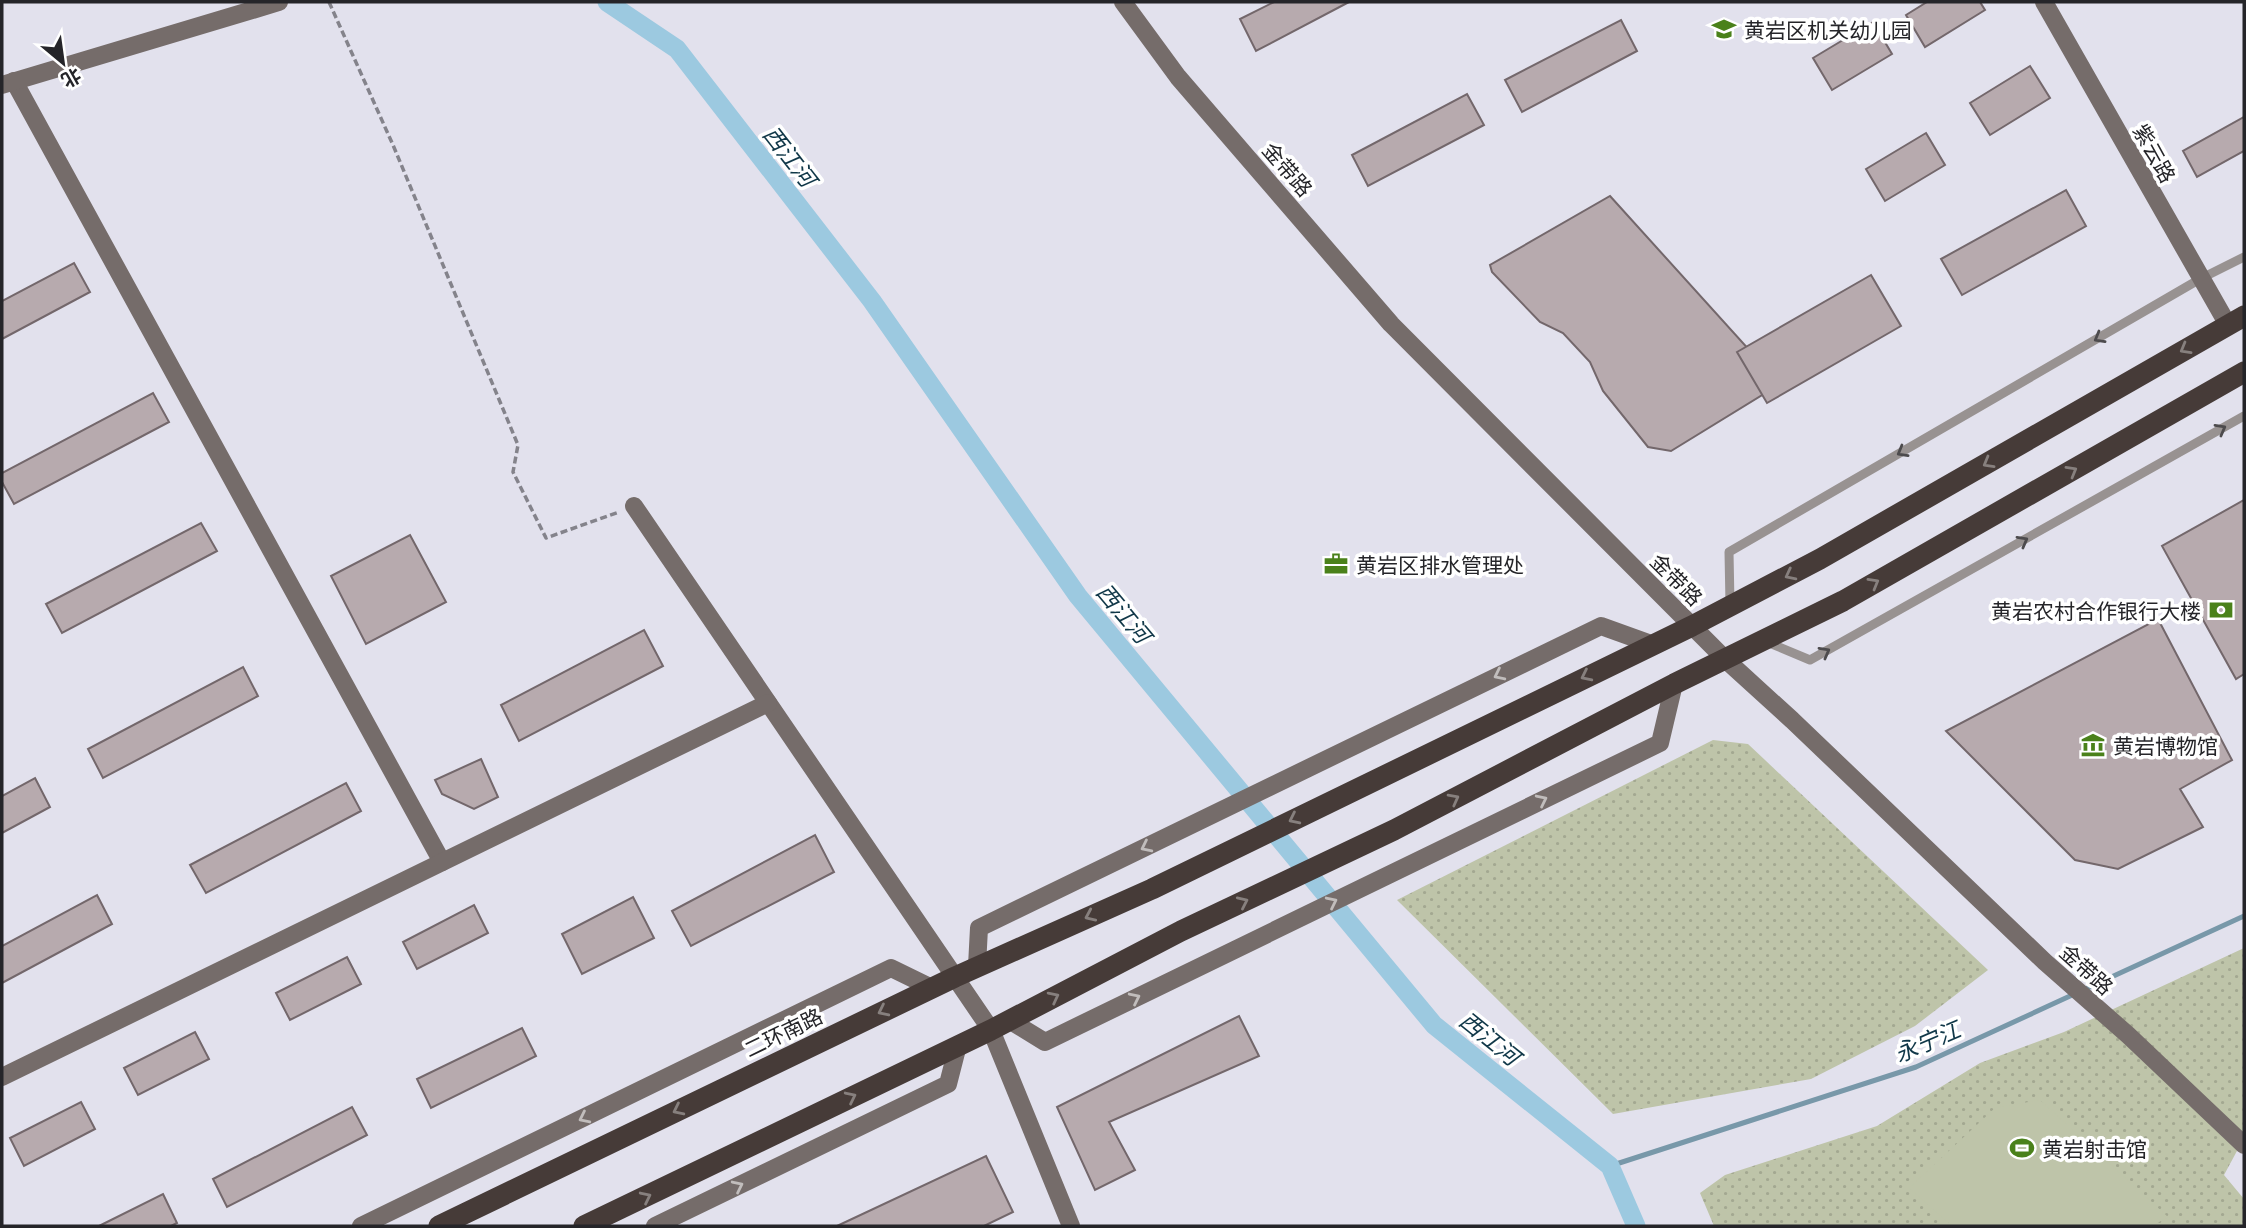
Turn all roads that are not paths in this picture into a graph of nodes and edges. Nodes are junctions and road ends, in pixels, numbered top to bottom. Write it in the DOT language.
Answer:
graph roads {
  1 [pos="279,2"];
  2 [pos="1123,2"];
  3 [pos="2045,2"];
  4 [pos="8,83"];
  5 [pos="2244,257"];
  6 [pos="2200,279"];
  7 [pos="2236,320"];
  8 [pos="2244,372"];
  9 [pos="2244,416"];
  10 [pos="634,506"];
  11 [pos="1730,606"];
  12 [pos="1692,626"];
  13 [pos="1763,640"];
  14 [pos="1651,644"];
  15 [pos="1725,659"];
  16 [pos="1674,684"];
  17 [pos="768,703"];
  18 [pos="443,862"];
  19 [pos="977,966"];
  20 [pos="955,977"];
  21 [pos="932,988"];
  22 [pos="1000,1025"];
  23 [pos="958,1045"];
  24 [pos="2,1077"];
  25 [pos="2244,1145"];
  26 [pos="362,1226"];
  27 [pos="439,1226"];
  28 [pos="584,1226"];
  29 [pos="655,1226"];
  30 [pos="1071,1226"];
  1 -- 4 [label="street"];
  2 -- 12 [label="street, 金带路"];
  3 -- 6 [label="street, 紫云路"];
  4 -- 18 [label="street"];
  5 -- 6 [label="lane"];
  6 -- 7 [label="street, 紫云路"];
  6 -- 11 [label="lane, one-way"];
  7 -- 11 [label="highway, 二环南路, one-way"];
  13 -- 8 [label="highway, one-way"];
  13 -- 9 [label="lane, one-way"];
  10 -- 17 [label="street"];
  11 -- 12 [label="highway, 二环南路"];
  12 -- 14 [label="highway, 二环南路"];
  12 -- 15 [label="street, 金带路"];
  13 -- 15 [label="highway"];
  14 -- 19 [label="highway, 二环南路, one-way"];
  14 -- 19 [label="street, one-way"];
  15 -- 16 [label="highway"];
  15 -- 25 [label="street, 金带路"];
  22 -- 16 [label="highway, one-way"];
  22 -- 16 [label="street, one-way"];
  17 -- 18 [label="street"];
  17 -- 20 [label="street"];
  18 -- 24 [label="street"];
  19 -- 20 [label="highway, 二环南路"];
  20 -- 21 [label="highway, 二环南路"];
  20 -- 22 [label="street"];
  21 -- 26 [label="street, one-way"];
  21 -- 27 [label="highway, 二环南路, one-way"];
  22 -- 23 [label="highway"];
  22 -- 30 [label="street"];
  28 -- 23 [label="highway, one-way"];
  29 -- 23 [label="street, one-way"];
}
